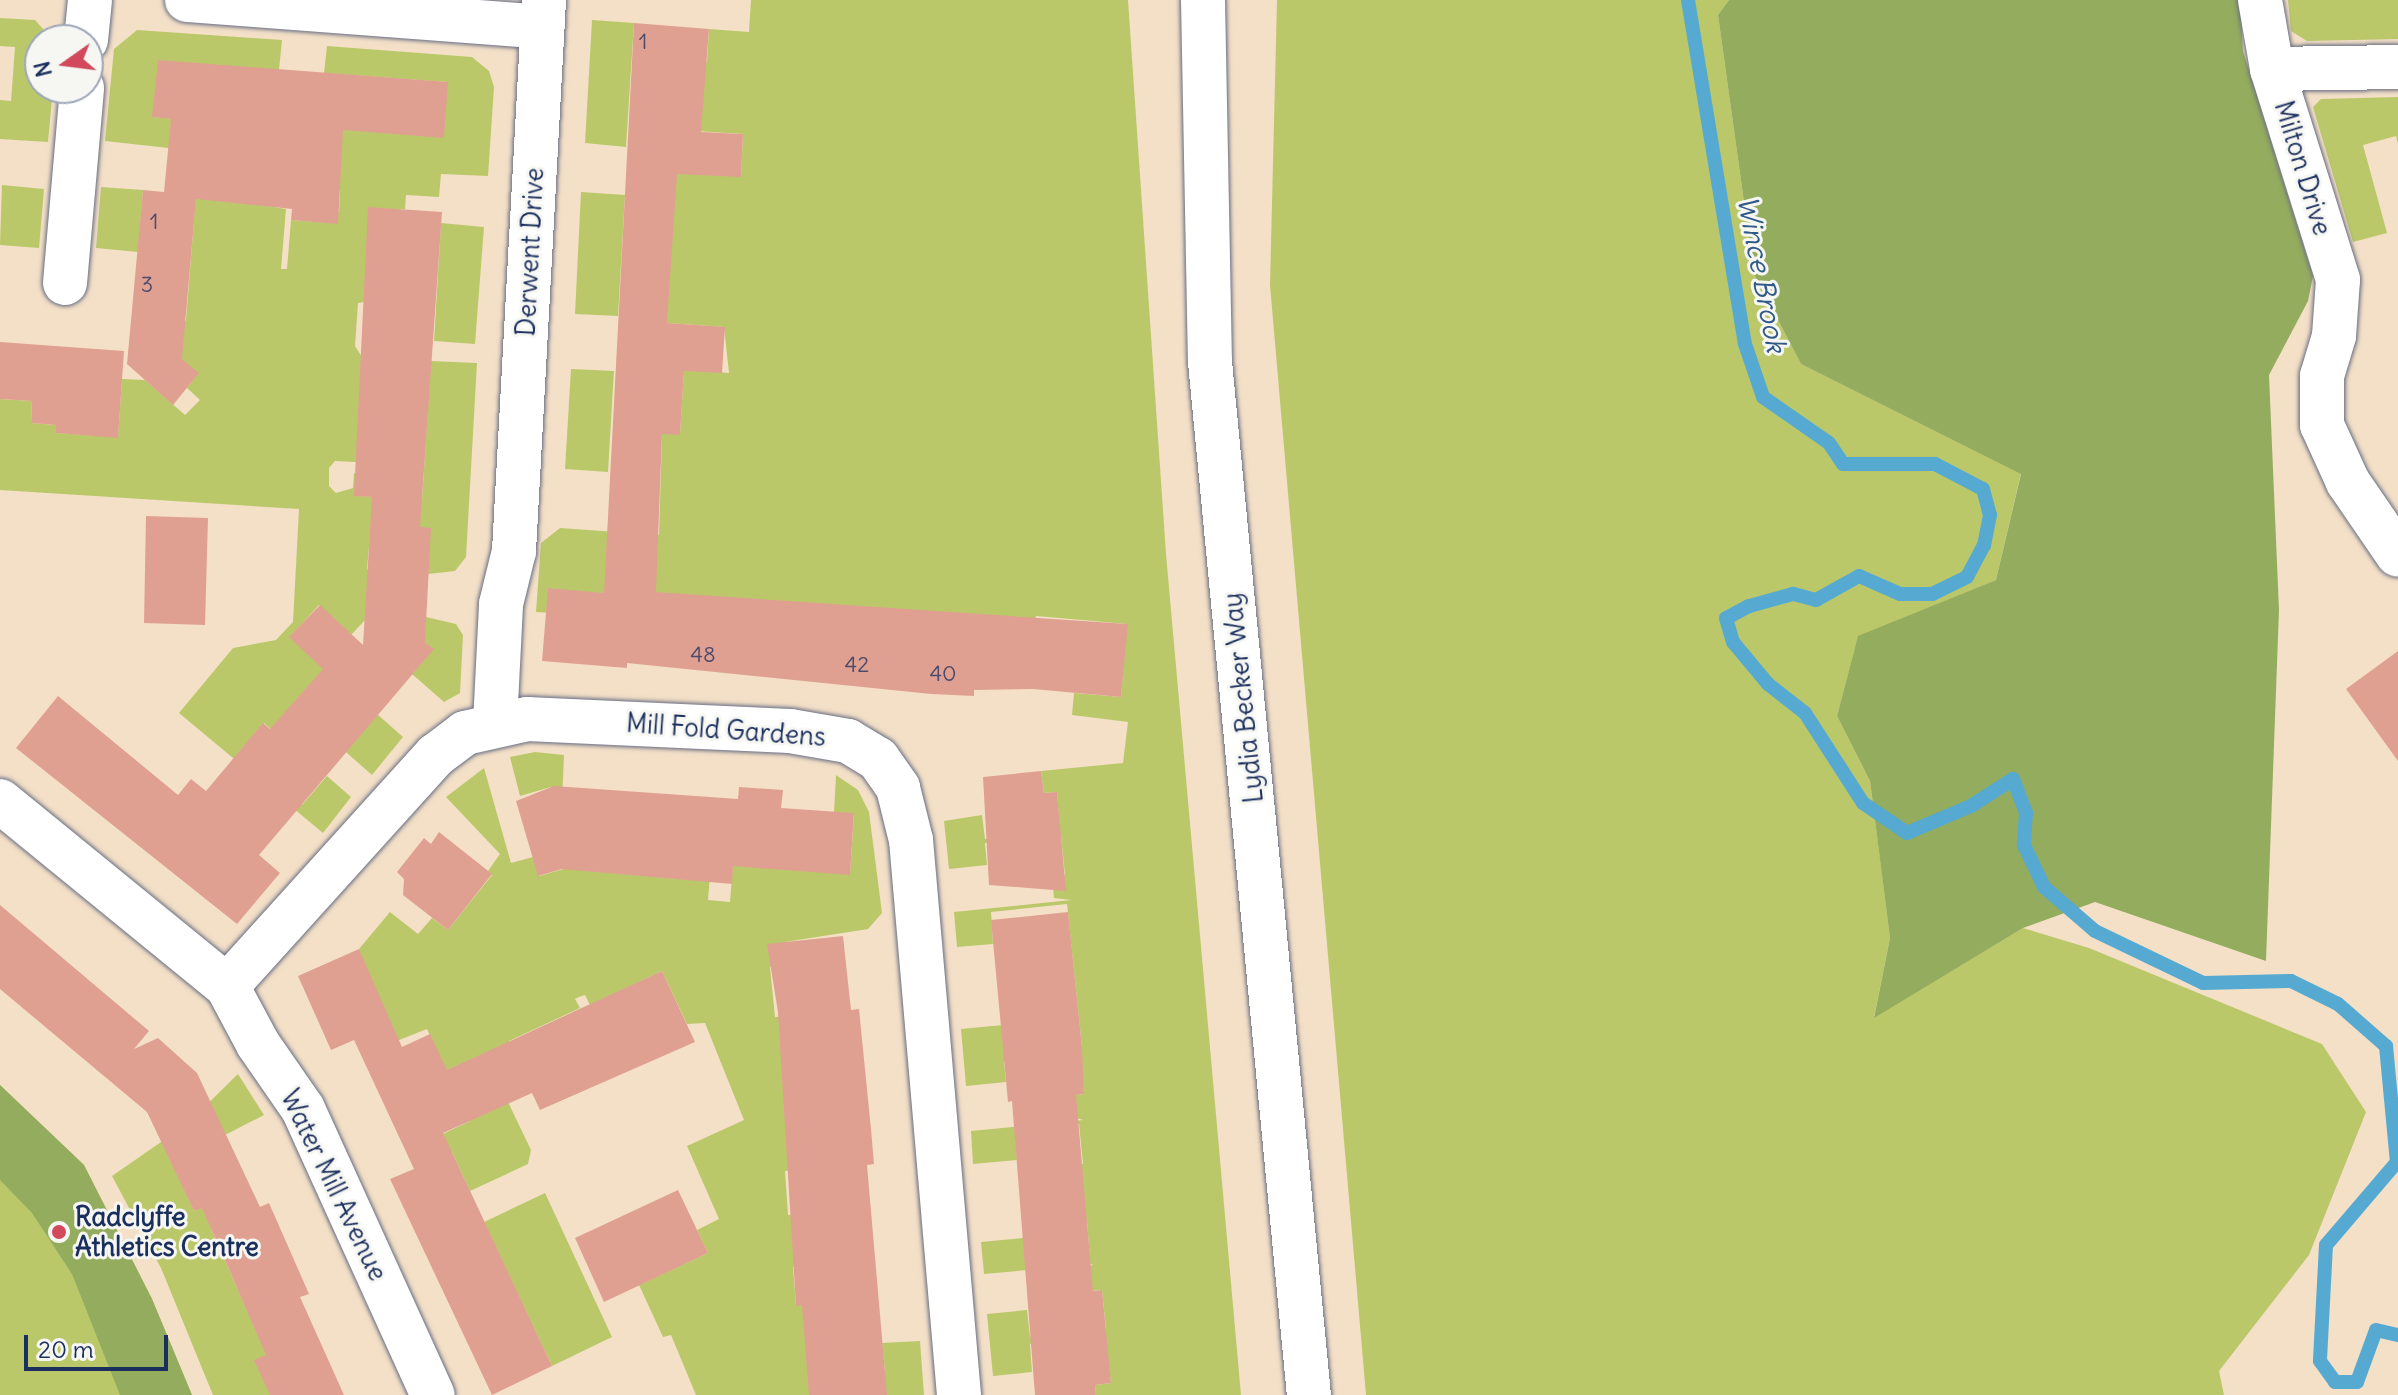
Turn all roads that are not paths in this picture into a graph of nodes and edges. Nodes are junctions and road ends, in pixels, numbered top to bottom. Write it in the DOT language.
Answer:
graph roads {
  1 [pos="90,0"];
  2 [pos="187,0"];
  3 [pos="1203,0"];
  4 [pos="2260,0"];
  5 [pos="543,13"];
  6 [pos="88,24"];
  7 [pos="2398,67"];
  8 [pos="2272,69"];
  9 [pos="81,104"];
  10 [pos="65,283"];
  11 [pos="2398,555"];
  12 [pos="495,724"];
  13 [pos="0,801"];
  14 [pos="227,986"];
  15 [pos="433,1395"];
  16 [pos="959,1395"];
  17 [pos="1309,1395"];
  1 -- 6 [label="street"];
  2 -- 5 [label="street"];
  3 -- 17 [label="street, Lydia Becker Way"];
  4 -- 8 [label="street, Milton Drive"];
  5 -- 12 [label="street, Derwent Drive"];
  7 -- 8 [label="street"];
  8 -- 11 [label="street, Milton Drive"];
  9 -- 10 [label="street"];
  12 -- 14 [label="street, Mill Fold Gardens"];
  12 -- 16 [label="street, Mill Fold Gardens"];
  13 -- 14 [label="street, Water Mill Avenue"];
  14 -- 15 [label="street, Water Mill Avenue"];
}
